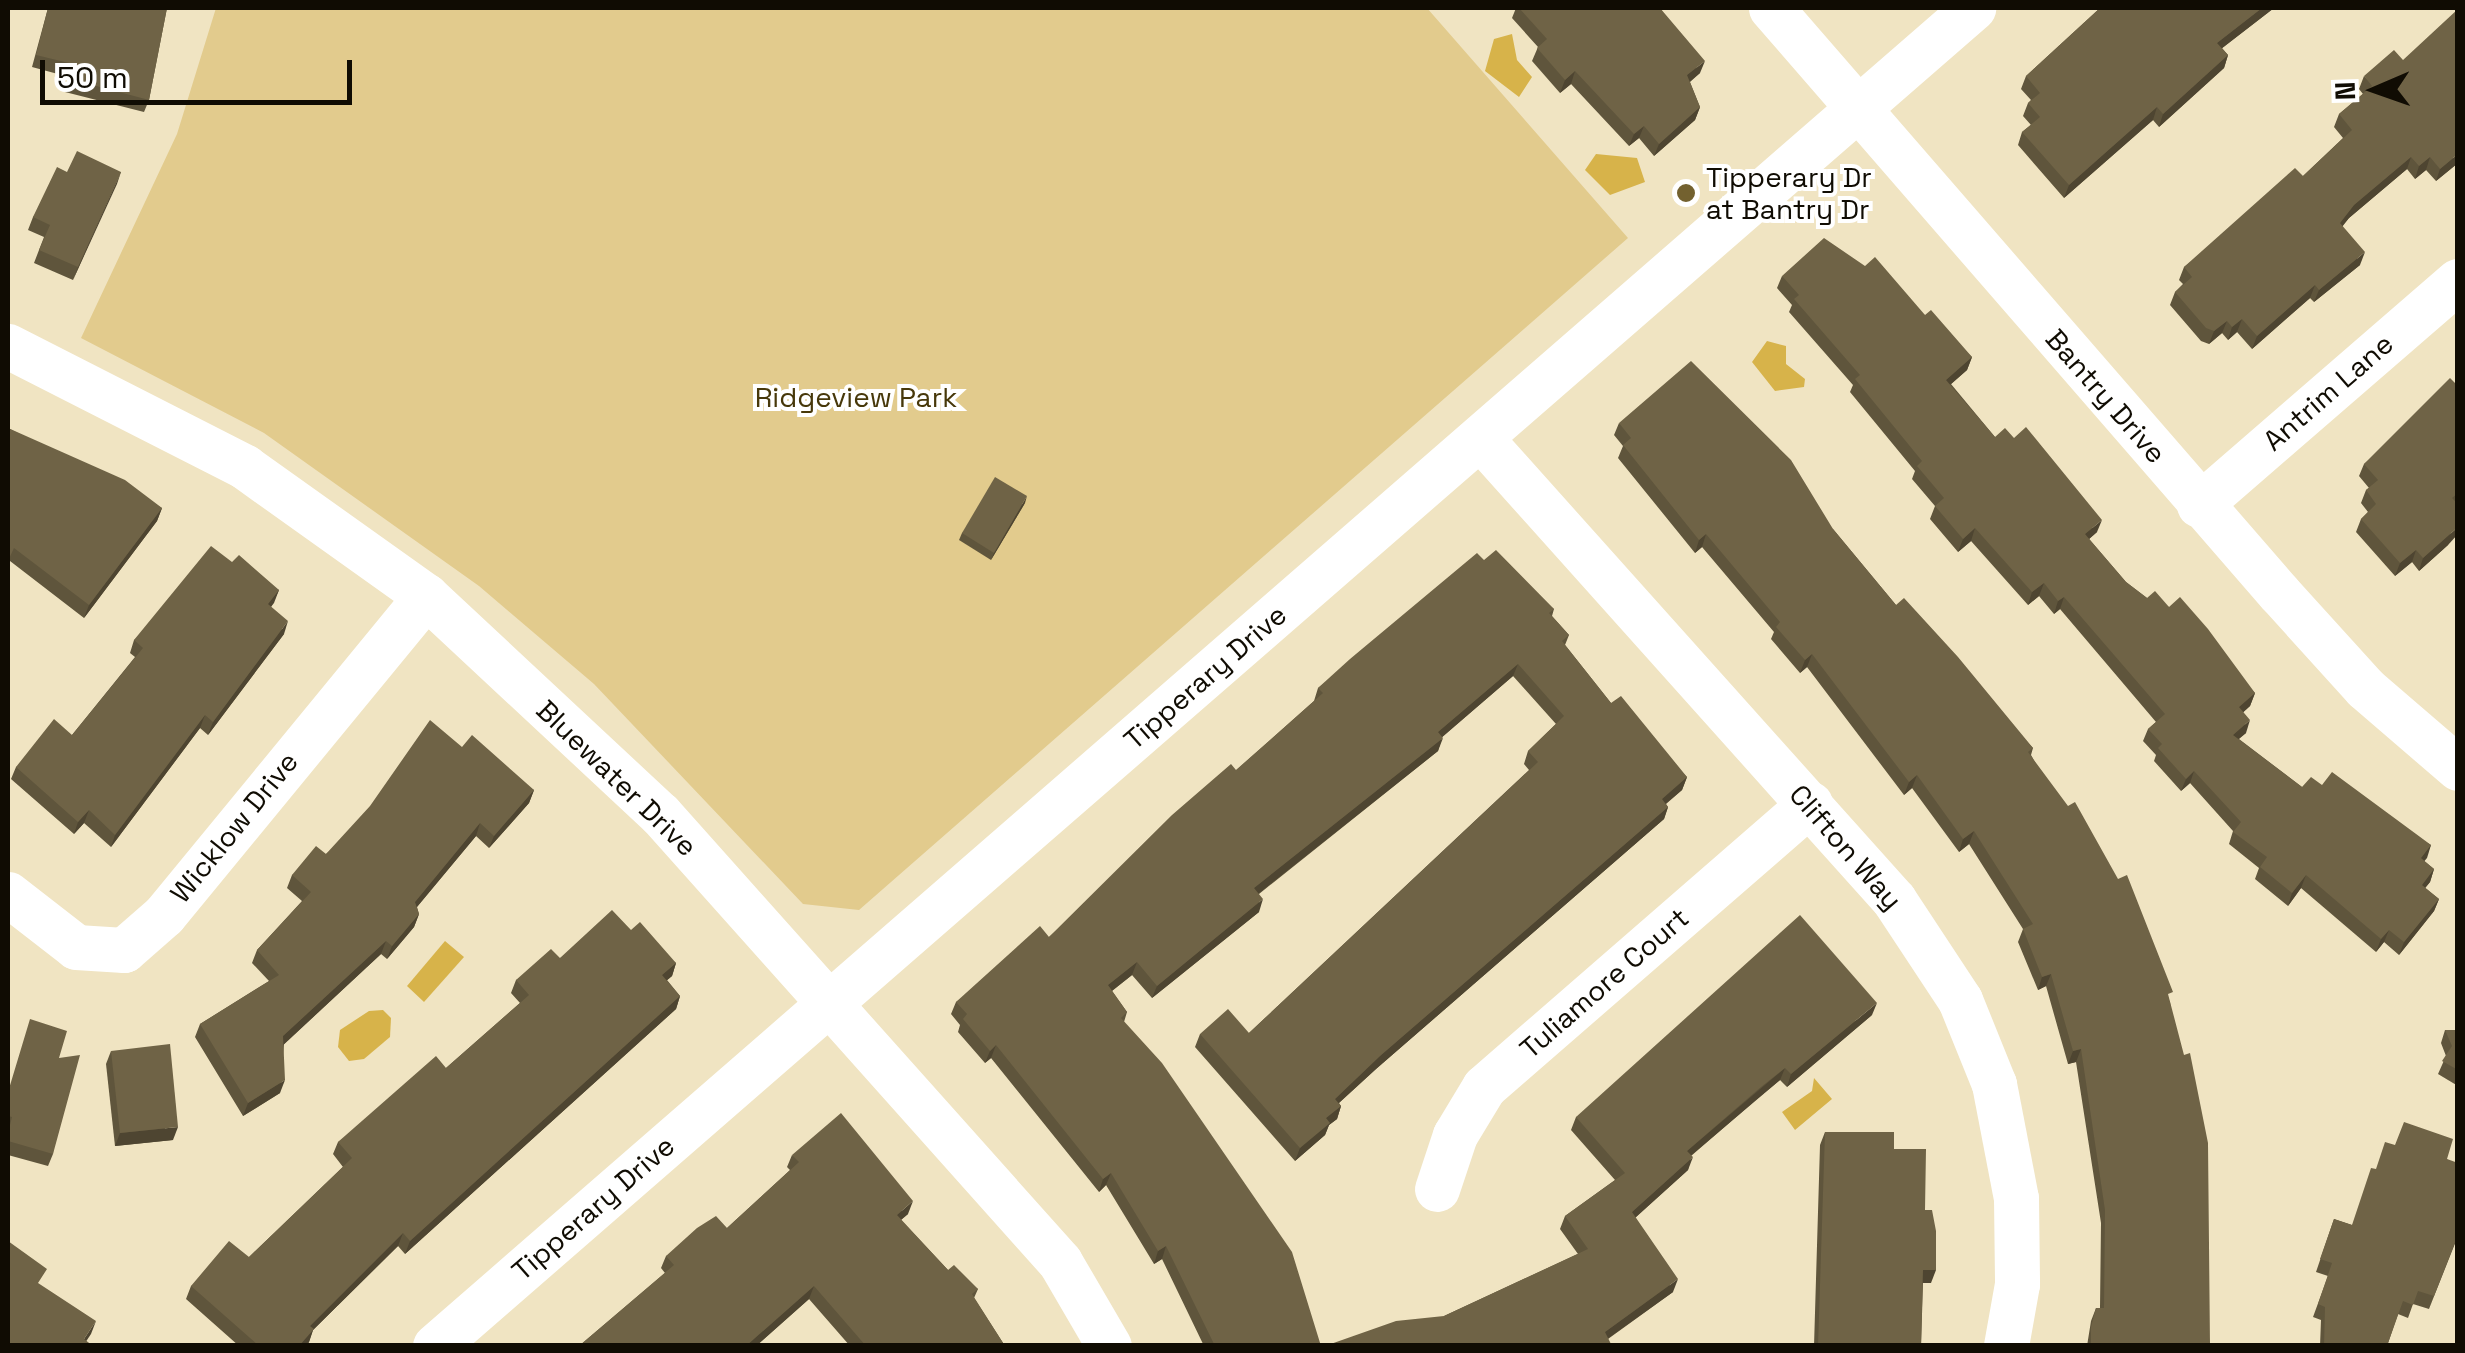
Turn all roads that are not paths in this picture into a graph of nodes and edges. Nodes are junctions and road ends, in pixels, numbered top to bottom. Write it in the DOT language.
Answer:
graph roads {
  1 [pos="1771,8"];
  2 [pos="1973,8"];
  3 [pos="1857,108"];
  4 [pos="2458,281"];
  5 [pos="8,346"];
  6 [pos="1482,440"];
  7 [pos="2200,505"];
  8 [pos="426,596"];
  9 [pos="2458,768"];
  10 [pos="1810,804"];
  11 [pos="8,894"];
  12 [pos="826,1004"];
  13 [pos="1438,1189"];
  14 [pos="436,1346"];
  15 [pos="1108,1346"];
  16 [pos="2006,1346"];
  1 -- 3 [label="street, Bantry Drive"];
  2 -- 3 [label="street, Tipperary Drive"];
  3 -- 6 [label="street, Tipperary Drive"];
  3 -- 7 [label="street, Bantry Drive"];
  4 -- 7 [label="street, Antrim Lane"];
  5 -- 8 [label="street, Bluewater Drive"];
  6 -- 10 [label="street, Clifton Way"];
  6 -- 12 [label="street, Tipperary Drive"];
  7 -- 9 [label="street, Bantry Drive"];
  8 -- 11 [label="street, Wicklow Drive"];
  8 -- 12 [label="street, Bluewater Drive"];
  10 -- 13 [label="street, Tuliamore Court"];
  10 -- 16 [label="street, Clifton Way"];
  12 -- 14 [label="street, Tipperary Drive"];
  12 -- 15 [label="street, Bluewater Drive"];
}
